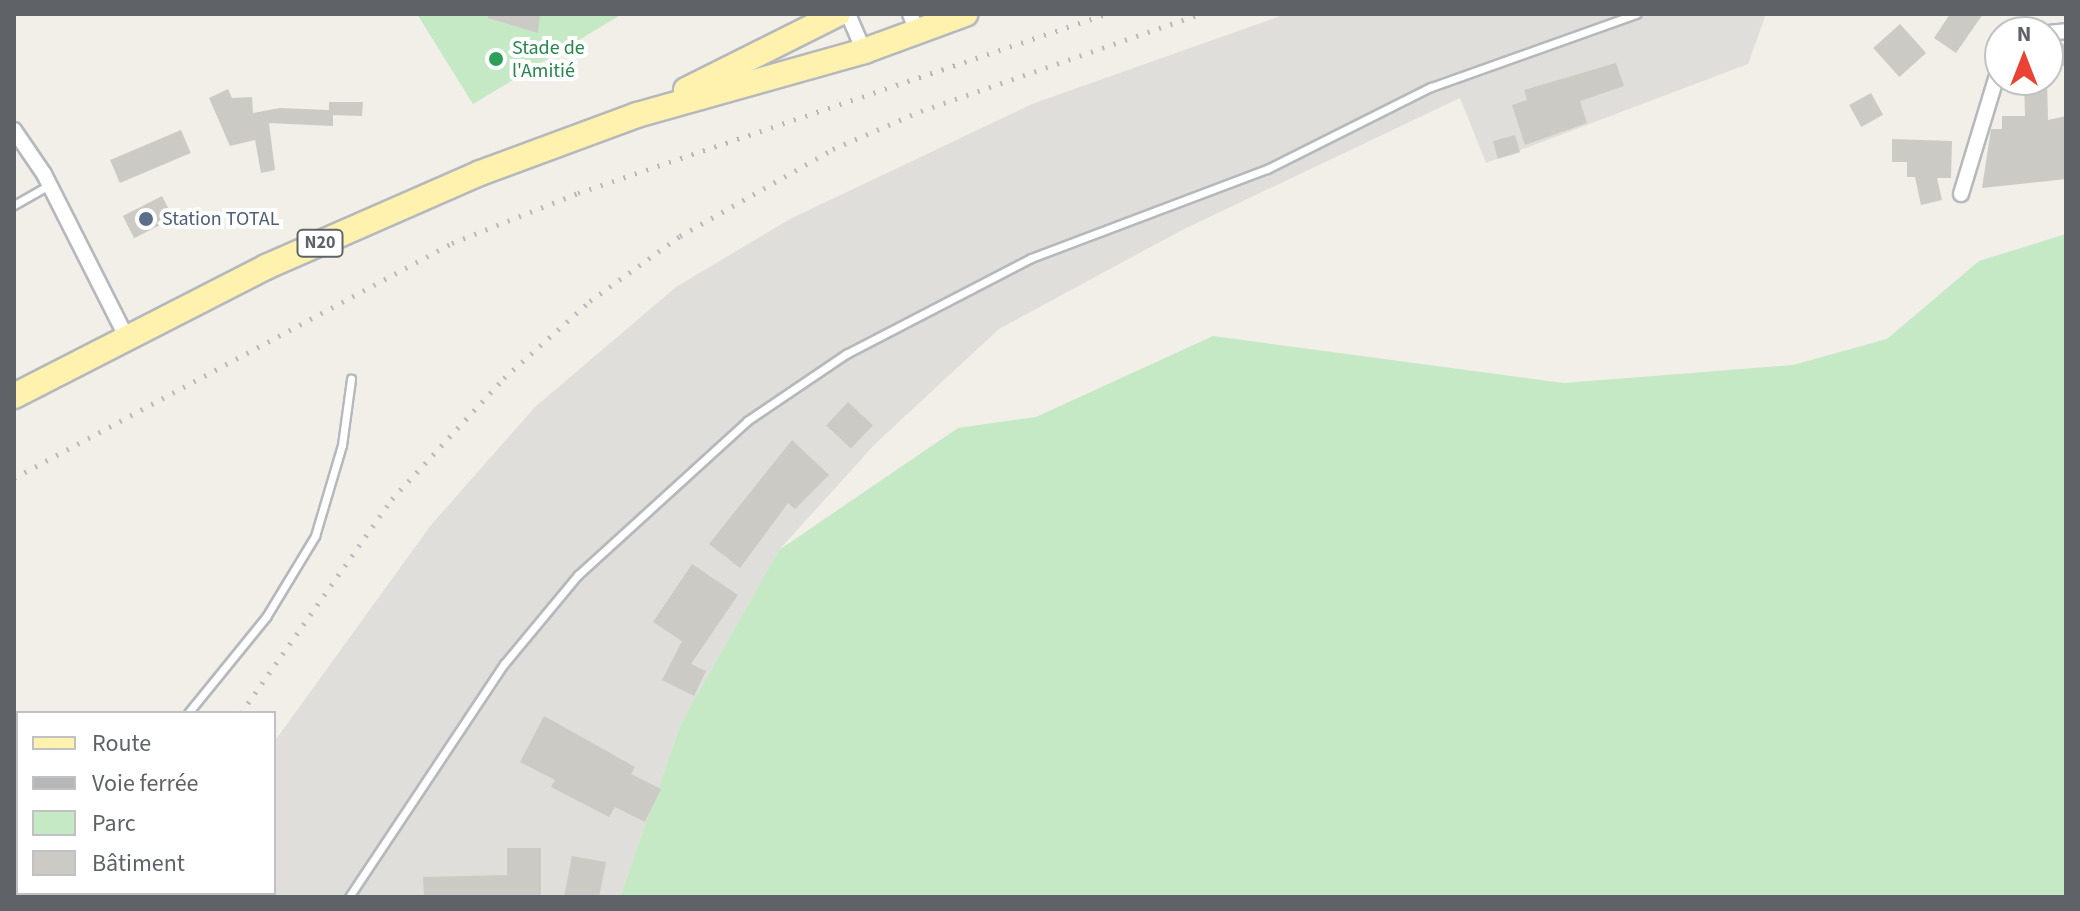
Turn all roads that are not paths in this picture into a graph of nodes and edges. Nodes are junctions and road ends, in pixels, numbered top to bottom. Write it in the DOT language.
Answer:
graph roads {
  1 [pos="838,14"];
  2 [pos="848,14"];
  3 [pos="965,14"];
  4 [pos="1636,14"];
  5 [pos="914,24"];
  6 [pos="864,51"];
  7 [pos="1991,96"];
  8 [pos="637,115"];
  9 [pos="14,130"];
  10 [pos="49,185"];
  11 [pos="1961,194"];
  12 [pos="14,205"];
  13 [pos="126,336"];
  14 [pos="351,379"];
  15 [pos="14,396"];
  16 [pos="190,711"];
  17 [pos="349,897"];
  1 -- 8 [label="main road, N20"];
  2 -- 6 [label="street"];
  3 -- 5 [label="main road, N20"];
  4 -- 17 [label="lane"];
  5 -- 6 [label="main road, N20"];
  6 -- 8 [label="main road, N20"];
  7 -- 11 [label="street"];
  8 -- 13 [label="main road, N20"];
  9 -- 10 [label="street"];
  10 -- 12 [label="lane"];
  10 -- 13 [label="street"];
  13 -- 15 [label="main road, N20"];
  14 -- 16 [label="lane"];
}
